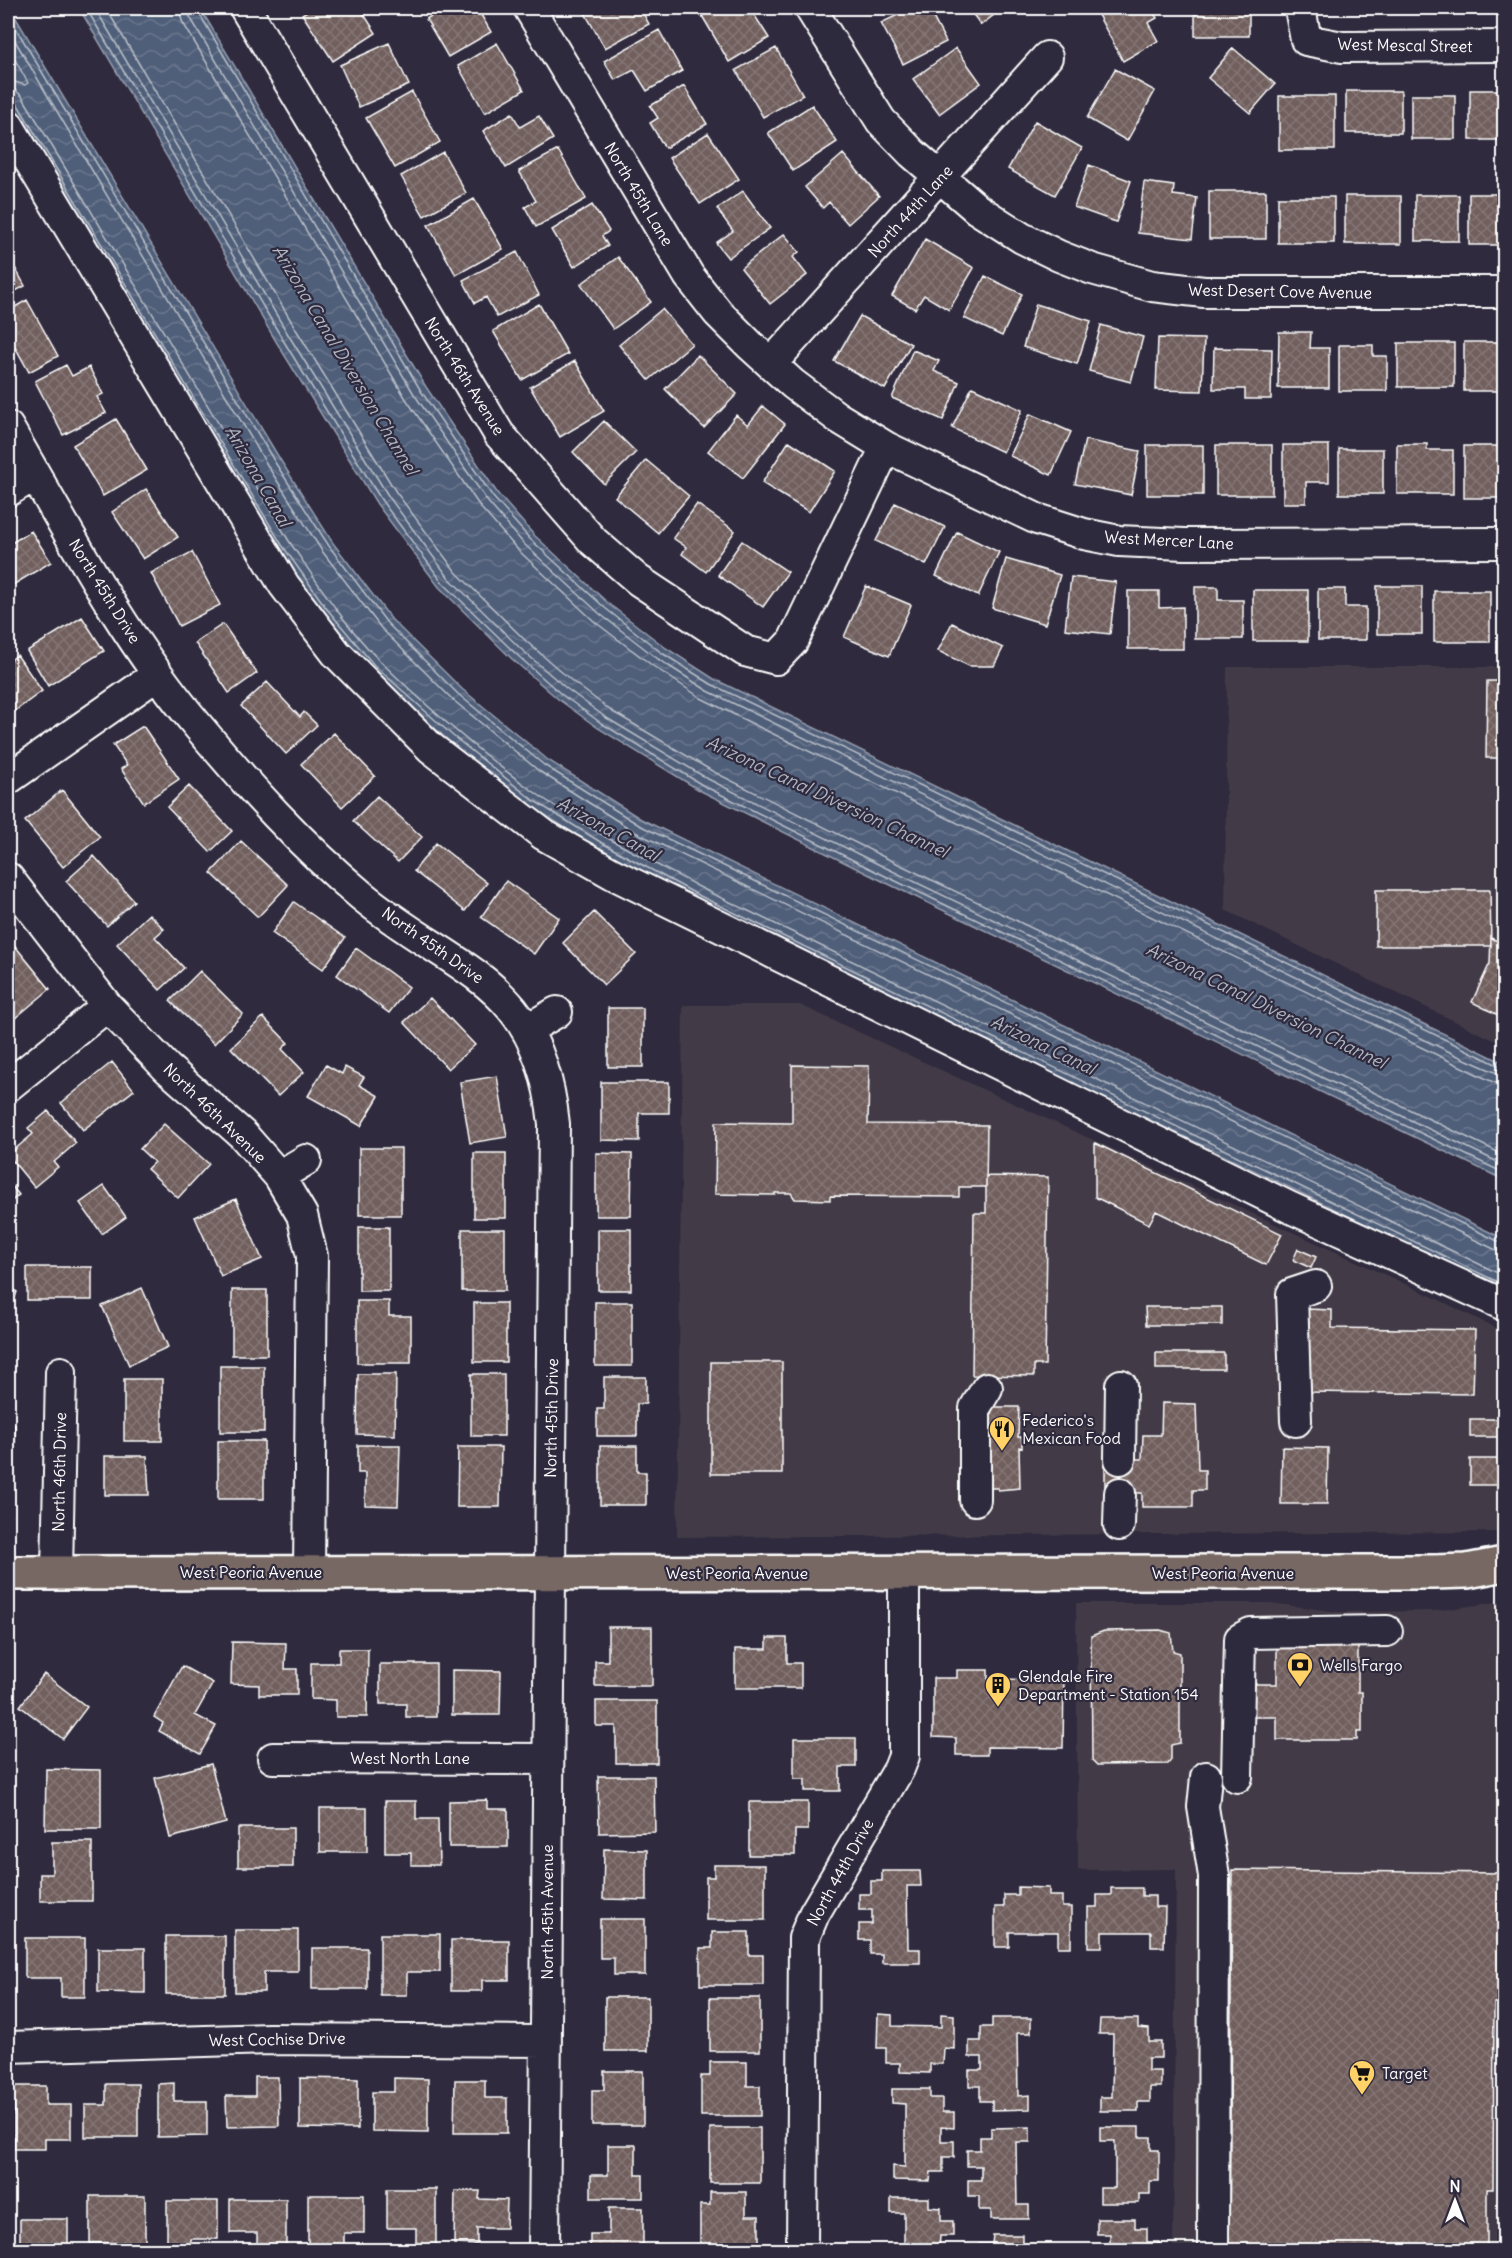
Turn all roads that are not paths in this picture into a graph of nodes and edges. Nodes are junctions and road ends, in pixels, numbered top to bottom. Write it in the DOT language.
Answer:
graph roads {
  1 [pos="245,8"];
  2 [pos="529,8"];
  3 [pos="810,8"];
  4 [pos="1300,8"];
  5 [pos="1504,46"];
  6 [pos="1047,57"];
  7 [pos="8,125"];
  8 [pos="940,179"];
  9 [pos="1504,292"];
  10 [pos="771,364"];
  11 [pos="8,428"];
  12 [pos="886,447"];
  13 [pos="35,474"];
  14 [pos="8,491"];
  15 [pos="1504,543"];
  16 [pos="157,675"];
  17 [pos="8,779"];
  18 [pos="8,878"];
  19 [pos="106,1006"];
  20 [pos="557,1012"];
  21 [pos="528,1029"];
  22 [pos="8,1086"];
  23 [pos="306,1160"];
  24 [pos="279,1176"];
  25 [pos="1316,1286"];
  26 [pos="1504,1305"];
  27 [pos="61,1372"];
  28 [pos="1121,1385"];
  29 [pos="987,1388"];
  30 [pos="1296,1421"];
  31 [pos="1120,1459"];
  32 [pos="1120,1493"];
  33 [pos="975,1500"];
  34 [pos="1119,1525"];
  35 [pos="1504,1564"];
  36 [pos="309,1572"];
  37 [pos="1467,1572"];
  38 [pos="8,1573"];
  39 [pos="57,1573"];
  40 [pos="548,1573"];
  41 [pos="904,1573"];
  42 [pos="1504,1579"];
  43 [pos="1387,1631"];
  44 [pos="273,1758"];
  45 [pos="547,1759"];
  46 [pos="1206,1777"];
  47 [pos="1237,1777"];
  48 [pos="546,2041"];
  49 [pos="8,2047"];
  50 [pos="544,2250"];
  51 [pos="802,2250"];
  52 [pos="1213,2250"];
  1 -- 12 [label="street, North 46th Avenue"];
  2 -- 10 [label="street, North 45th Lane"];
  3 -- 8 [label="street"];
  4 -- 5 [label="street, West Mescal Street"];
  6 -- 8 [label="street, North 44th Lane"];
  7 -- 26 [label="street"];
  8 -- 9 [label="street, West Desert Cove Avenue"];
  8 -- 10 [label="street, North 44th Lane"];
  10 -- 12 [label="street, West Mercer Lane"];
  11 -- 13 [label="street, North 45th Drive"];
  12 -- 15 [label="street, West Mercer Lane"];
  13 -- 14 [label="street"];
  13 -- 16 [label="street, North 45th Drive"];
  16 -- 17 [label="street"];
  16 -- 21 [label="street, North 45th Drive"];
  18 -- 19 [label="street, North 46th Avenue"];
  19 -- 22 [label="street"];
  19 -- 24 [label="street, North 46th Avenue"];
  20 -- 21 [label="street"];
  21 -- 40 [label="street, North 45th Drive"];
  23 -- 24 [label="street"];
  24 -- 36 [label="street, North 46th Avenue"];
  25 -- 30 [label="street"];
  27 -- 39 [label="street, North 46th Drive"];
  28 -- 31 [label="street"];
  29 -- 33 [label="street"];
  32 -- 34 [label="street"];
  35 -- 37 [label="main road, West Peoria Avenue"];
  36 -- 39 [label="main road, West Peoria Avenue"];
  36 -- 40 [label="main road, West Peoria Avenue"];
  37 -- 41 [label="main road, West Peoria Avenue"];
  37 -- 42 [label="main road, West Peoria Avenue"];
  38 -- 39 [label="main road, West Peoria Avenue"];
  40 -- 41 [label="main road, West Peoria Avenue"];
  40 -- 45 [label="street, North 45th Avenue"];
  41 -- 51 [label="street, North 44th Drive"];
  43 -- 47 [label="street"];
  44 -- 45 [label="street, West North Lane"];
  45 -- 48 [label="street, North 45th Avenue"];
  46 -- 52 [label="street"];
  48 -- 49 [label="street, West Cochise Drive"];
  48 -- 50 [label="street, North 45th Avenue"];
}
